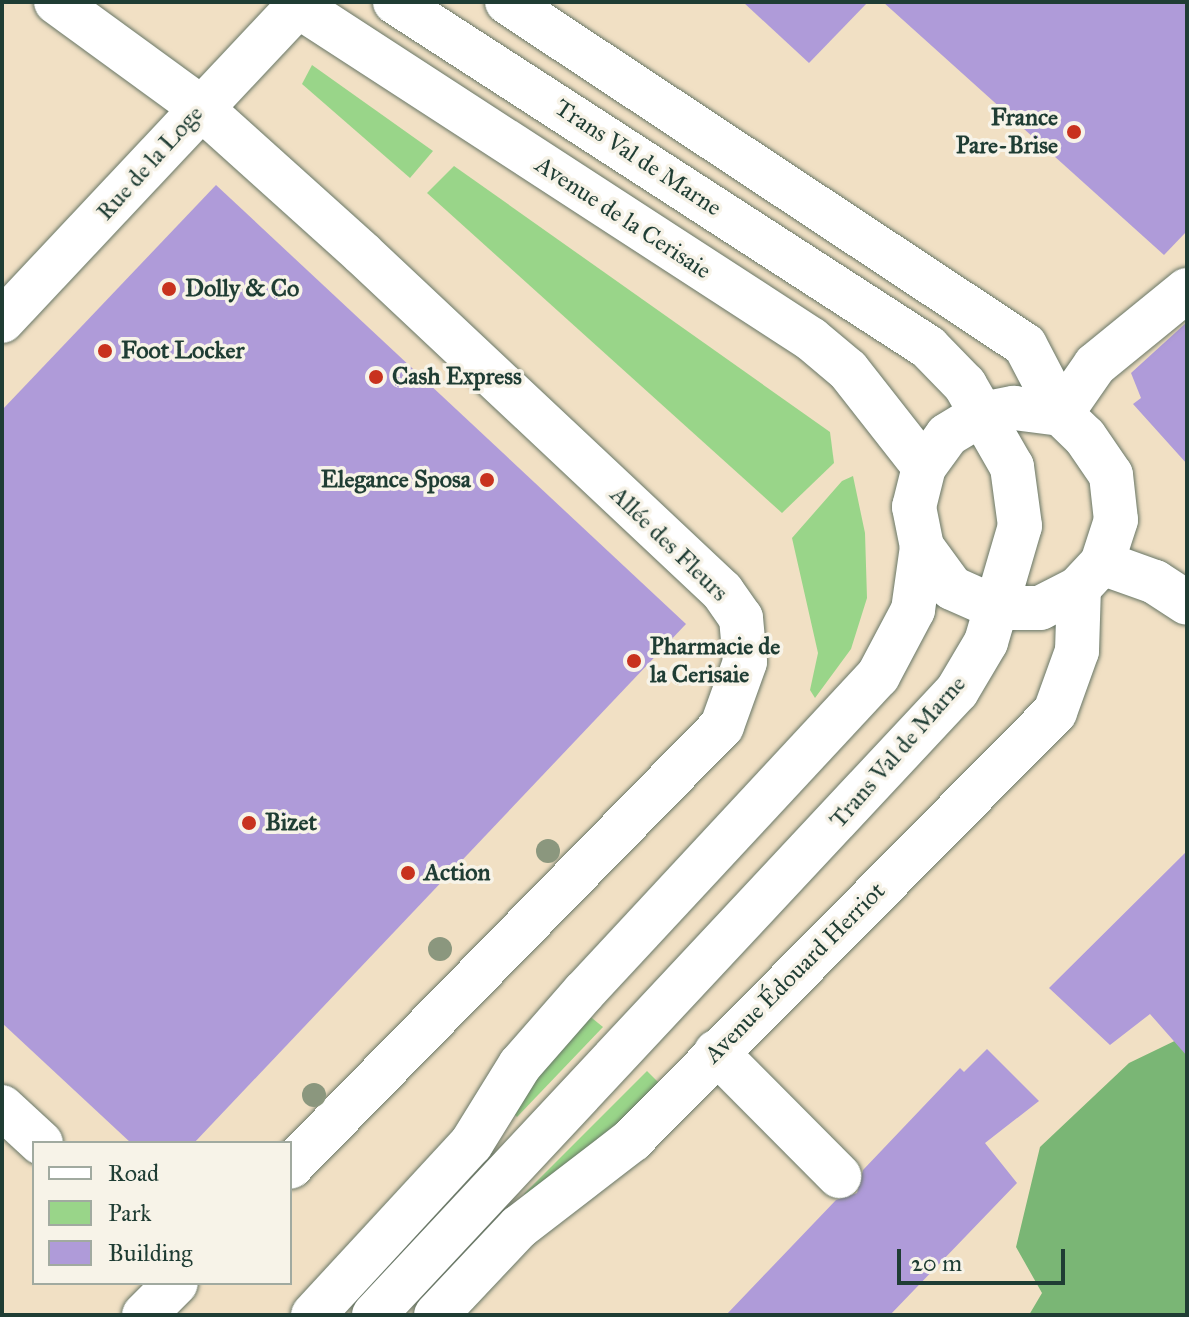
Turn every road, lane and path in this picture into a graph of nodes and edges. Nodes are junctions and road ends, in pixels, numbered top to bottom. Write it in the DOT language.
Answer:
graph roads {
  1 [pos="56,2"];
  2 [pos="395,2"];
  3 [pos="507,2"];
  4 [pos="298,3"];
  5 [pos="200,107"];
  6 [pos="1187,290"];
  7 [pos="2,321"];
  8 [pos="982,414"];
  9 [pos="1061,414"];
  10 [pos="924,467"];
  11 [pos="922,547"];
  12 [pos="1090,576"];
  13 [pos="1187,603"];
  14 [pos="997,608"];
  15 [pos="716,1052"];
  16 [pos="2,1107"];
  17 [pos="39,1141"];
  18 [pos="292,1165"];
  19 [pos="839,1176"];
  20 [pos="174,1285"];
  21 [pos="144,1315"];
  22 [pos="313,1315"];
  23 [pos="374,1315"];
  24 [pos="436,1315"];
  1 -- 5 [label="street, Allée des Fleurs"];
  2 -- 8 [label="street, Trans Val de Marne"];
  3 -- 9 [label="street"];
  4 -- 5 [label="street, Rue de la Loge"];
  4 -- 10 [label="street, Avenue de la Cerisaie"];
  5 -- 7 [label="street, Rue de la Loge"];
  5 -- 18 [label="street, Allée des Fleurs"];
  6 -- 9 [label="street"];
  8 -- 9 [label="street"];
  8 -- 10 [label="street"];
  8 -- 14 [label="street, Trans Val de Marne"];
  9 -- 12 [label="street, Avenue Édouard Herriot"];
  10 -- 11 [label="street"];
  11 -- 14 [label="street"];
  11 -- 22 [label="street"];
  12 -- 13 [label="street"];
  12 -- 14 [label="street"];
  12 -- 15 [label="street, Avenue Édouard Herriot"];
  14 -- 23 [label="street, Trans Val de Marne"];
  15 -- 19 [label="street"];
  15 -- 24 [label="street, Avenue Édouard Herriot"];
  16 -- 17 [label="street"];
  20 -- 21 [label="street"];
}
